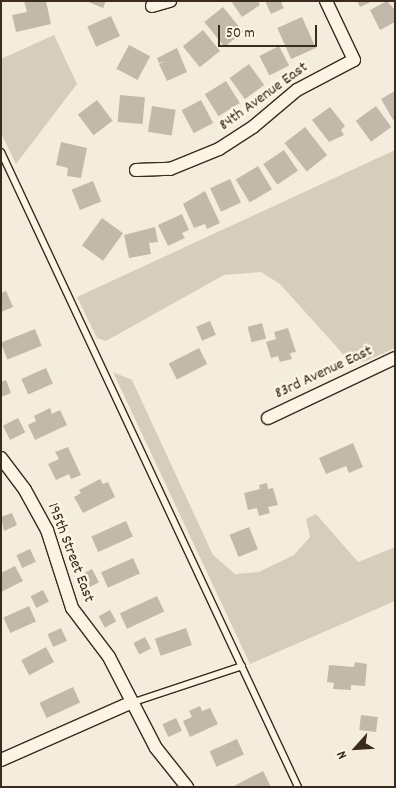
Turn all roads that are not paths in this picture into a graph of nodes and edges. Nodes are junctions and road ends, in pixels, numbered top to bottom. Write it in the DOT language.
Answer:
graph roads {
  1 [pos="170,1"];
  2 [pos="326,1"];
  3 [pos="152,6"];
  4 [pos="1,152"];
  5 [pos="136,170"];
  6 [pos="395,358"];
  7 [pos="268,418"];
  8 [pos="1,458"];
  9 [pos="242,666"];
  10 [pos="130,703"];
  11 [pos="1,760"];
  12 [pos="186,787"];
  13 [pos="298,787"];
  1 -- 3 [label="street"];
  2 -- 5 [label="street, 84th Avenue East"];
  4 -- 9 [label="lane"];
  6 -- 7 [label="street, 83rd Avenue East"];
  8 -- 10 [label="street, 195th Street East"];
  9 -- 10 [label="lane"];
  9 -- 13 [label="lane"];
  10 -- 11 [label="street"];
  10 -- 12 [label="street, 195th Street East"];
}
